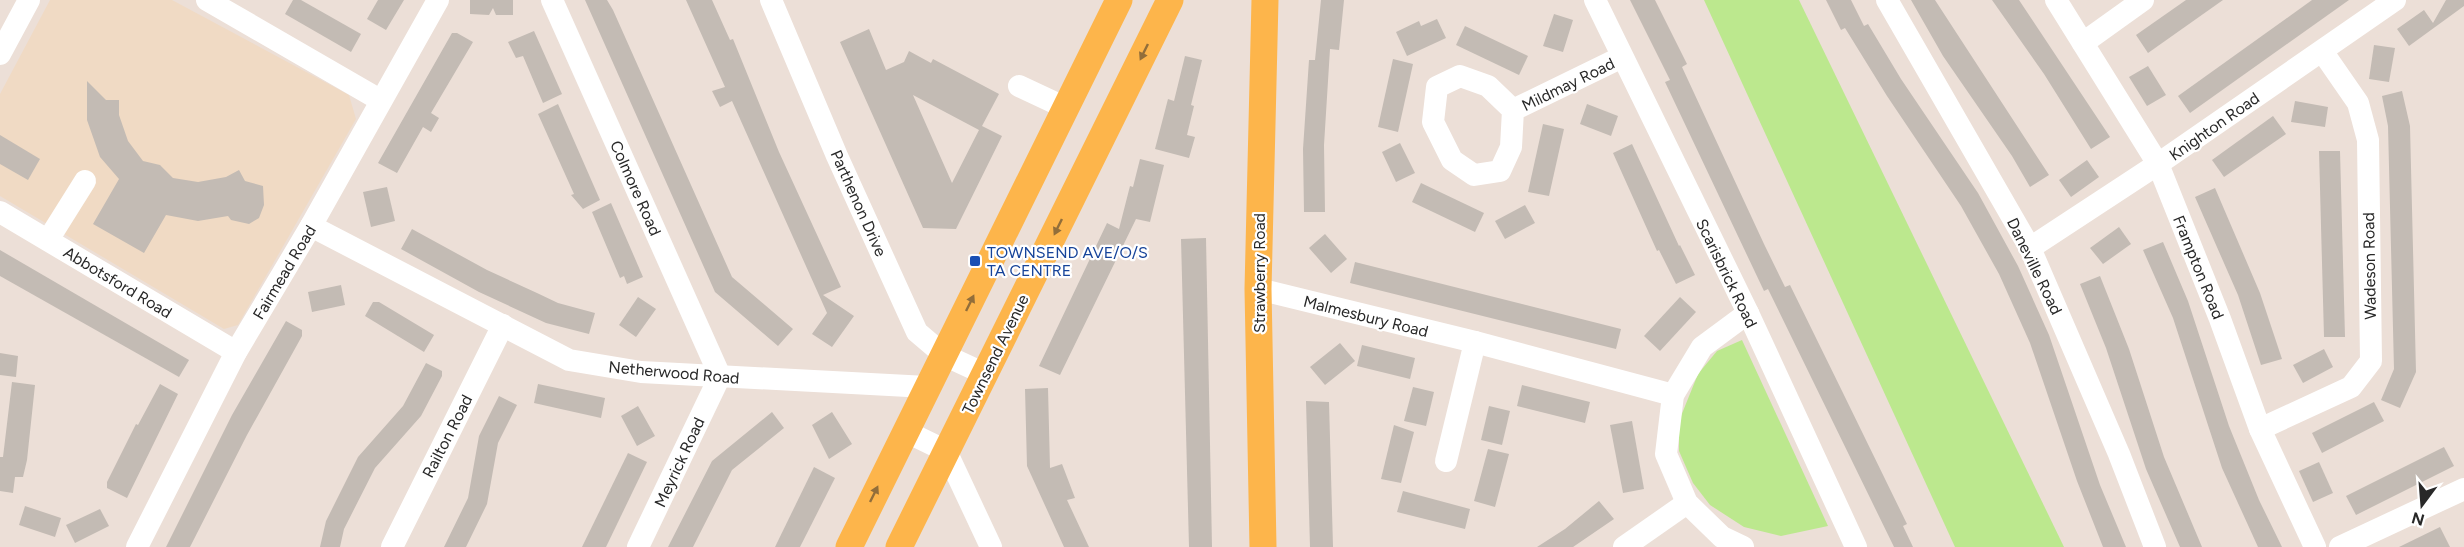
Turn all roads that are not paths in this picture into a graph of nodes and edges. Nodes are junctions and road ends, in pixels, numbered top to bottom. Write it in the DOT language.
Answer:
graph roads {
  1 [pos="29,0"];
  2 [pos="207,0"];
  3 [pos="438,0"];
  4 [pos="552,0"];
  5 [pos="771,0"];
  6 [pos="1119,0"];
  7 [pos="1170,0"];
  8 [pos="1265,0"];
  9 [pos="1595,0"];
  10 [pos="1887,0"];
  11 [pos="2056,0"];
  12 [pos="2143,0"];
  13 [pos="2395,0"];
  14 [pos="234,6"];
  15 [pos="2083,43"];
  16 [pos="1,50"];
  17 [pos="2322,51"];
  18 [pos="1622,57"];
  19 [pos="1019,86"];
  20 [pos="380,100"];
  21 [pos="1066,108"];
  22 [pos="1513,110"];
  23 [pos="2158,164"];
  24 [pos="85,181"];
  25 [pos="0,212"];
  26 [pos="311,226"];
  27 [pos="48,240"];
  28 [pos="2030,248"];
  29 [pos="1258,289"];
  30 [pos="1748,314"];
  31 [pos="503,325"];
  32 [pos="1475,342"];
  33 [pos="236,352"];
  34 [pos="944,355"];
  35 [pos="985,374"];
  36 [pos="720,376"];
  37 [pos="927,387"];
  38 [pos="1672,394"];
  39 [pos="2260,429"];
  40 [pos="905,431"];
  41 [pos="946,451"];
  42 [pos="1446,461"];
  43 [pos="2464,489"];
  44 [pos="1687,503"];
  45 [pos="1847,544"];
  46 [pos="137,547"];
  47 [pos="392,547"];
  48 [pos="638,547"];
  49 [pos="849,547"];
  50 [pos="899,547"];
  51 [pos="991,547"];
  52 [pos="1263,547"];
  53 [pos="1624,547"];
  54 [pos="1743,547"];
  55 [pos="2155,547"];
  56 [pos="2315,547"];
  57 [pos="2340,547"];
  1 -- 16 [label="street"];
  2 -- 14 [label="street"];
  3 -- 20 [label="street, Fairmead Road"];
  4 -- 36 [label="street, Colmore Road"];
  5 -- 34 [label="street, Parthenon Drive"];
  6 -- 21 [label="main road"];
  7 -- 35 [label="main road, Townsend Avenue, one-way"];
  8 -- 29 [label="main road, Strawberry Road"];
  9 -- 18 [label="street, Scarisbrick Road"];
  10 -- 28 [label="street, Daneville Road"];
  11 -- 15 [label="street, Frampton Road"];
  12 -- 15 [label="street"];
  13 -- 17 [label="street, Knighton Road"];
  14 -- 20 [label="street"];
  15 -- 23 [label="street, Frampton Road"];
  17 -- 23 [label="street, Knighton Road"];
  17 -- 39 [label="street, Wadeson Road"];
  18 -- 22 [label="street, Mildmay Road"];
  18 -- 30 [label="street, Scarisbrick Road"];
  19 -- 21 [label="street"];
  20 -- 26 [label="street, Fairmead Road"];
  34 -- 21 [label="main road, one-way"];
  22 -- 22 [label="street, Mildmay Road"];
  23 -- 28 [label="street, Knighton Road"];
  23 -- 39 [label="street, Frampton Road"];
  24 -- 27 [label="street"];
  25 -- 27 [label="street, Abbotsford Road"];
  26 -- 31 [label="street, Netherwood Road"];
  26 -- 33 [label="street, Fairmead Road"];
  27 -- 33 [label="street, Abbotsford Road"];
  28 -- 55 [label="street, Daneville Road"];
  29 -- 32 [label="street, Malmesbury Road"];
  29 -- 52 [label="main road, Strawberry Road"];
  30 -- 38 [label="street"];
  30 -- 45 [label="street, Scarisbrick Road"];
  31 -- 36 [label="street, Netherwood Road"];
  31 -- 47 [label="street, Railton Road"];
  32 -- 38 [label="street, Malmesbury Road"];
  32 -- 42 [label="street"];
  33 -- 46 [label="street, Fairmead Road"];
  34 -- 35 [label="street, Parthenon Drive"];
  34 -- 37 [label="main road"];
  35 -- 41 [label="main road, Townsend Avenue"];
  36 -- 37 [label="street, Netherwood Road"];
  36 -- 48 [label="street, Meyrick Road"];
  37 -- 40 [label="main road"];
  38 -- 44 [label="street"];
  39 -- 56 [label="street, Frampton Road"];
  40 -- 41 [label="street"];
  49 -- 40 [label="main road, one-way"];
  41 -- 50 [label="main road, Townsend Avenue"];
  41 -- 51 [label="street"];
  43 -- 57 [label="street"];
  44 -- 53 [label="street"];
  44 -- 54 [label="street"];
}
